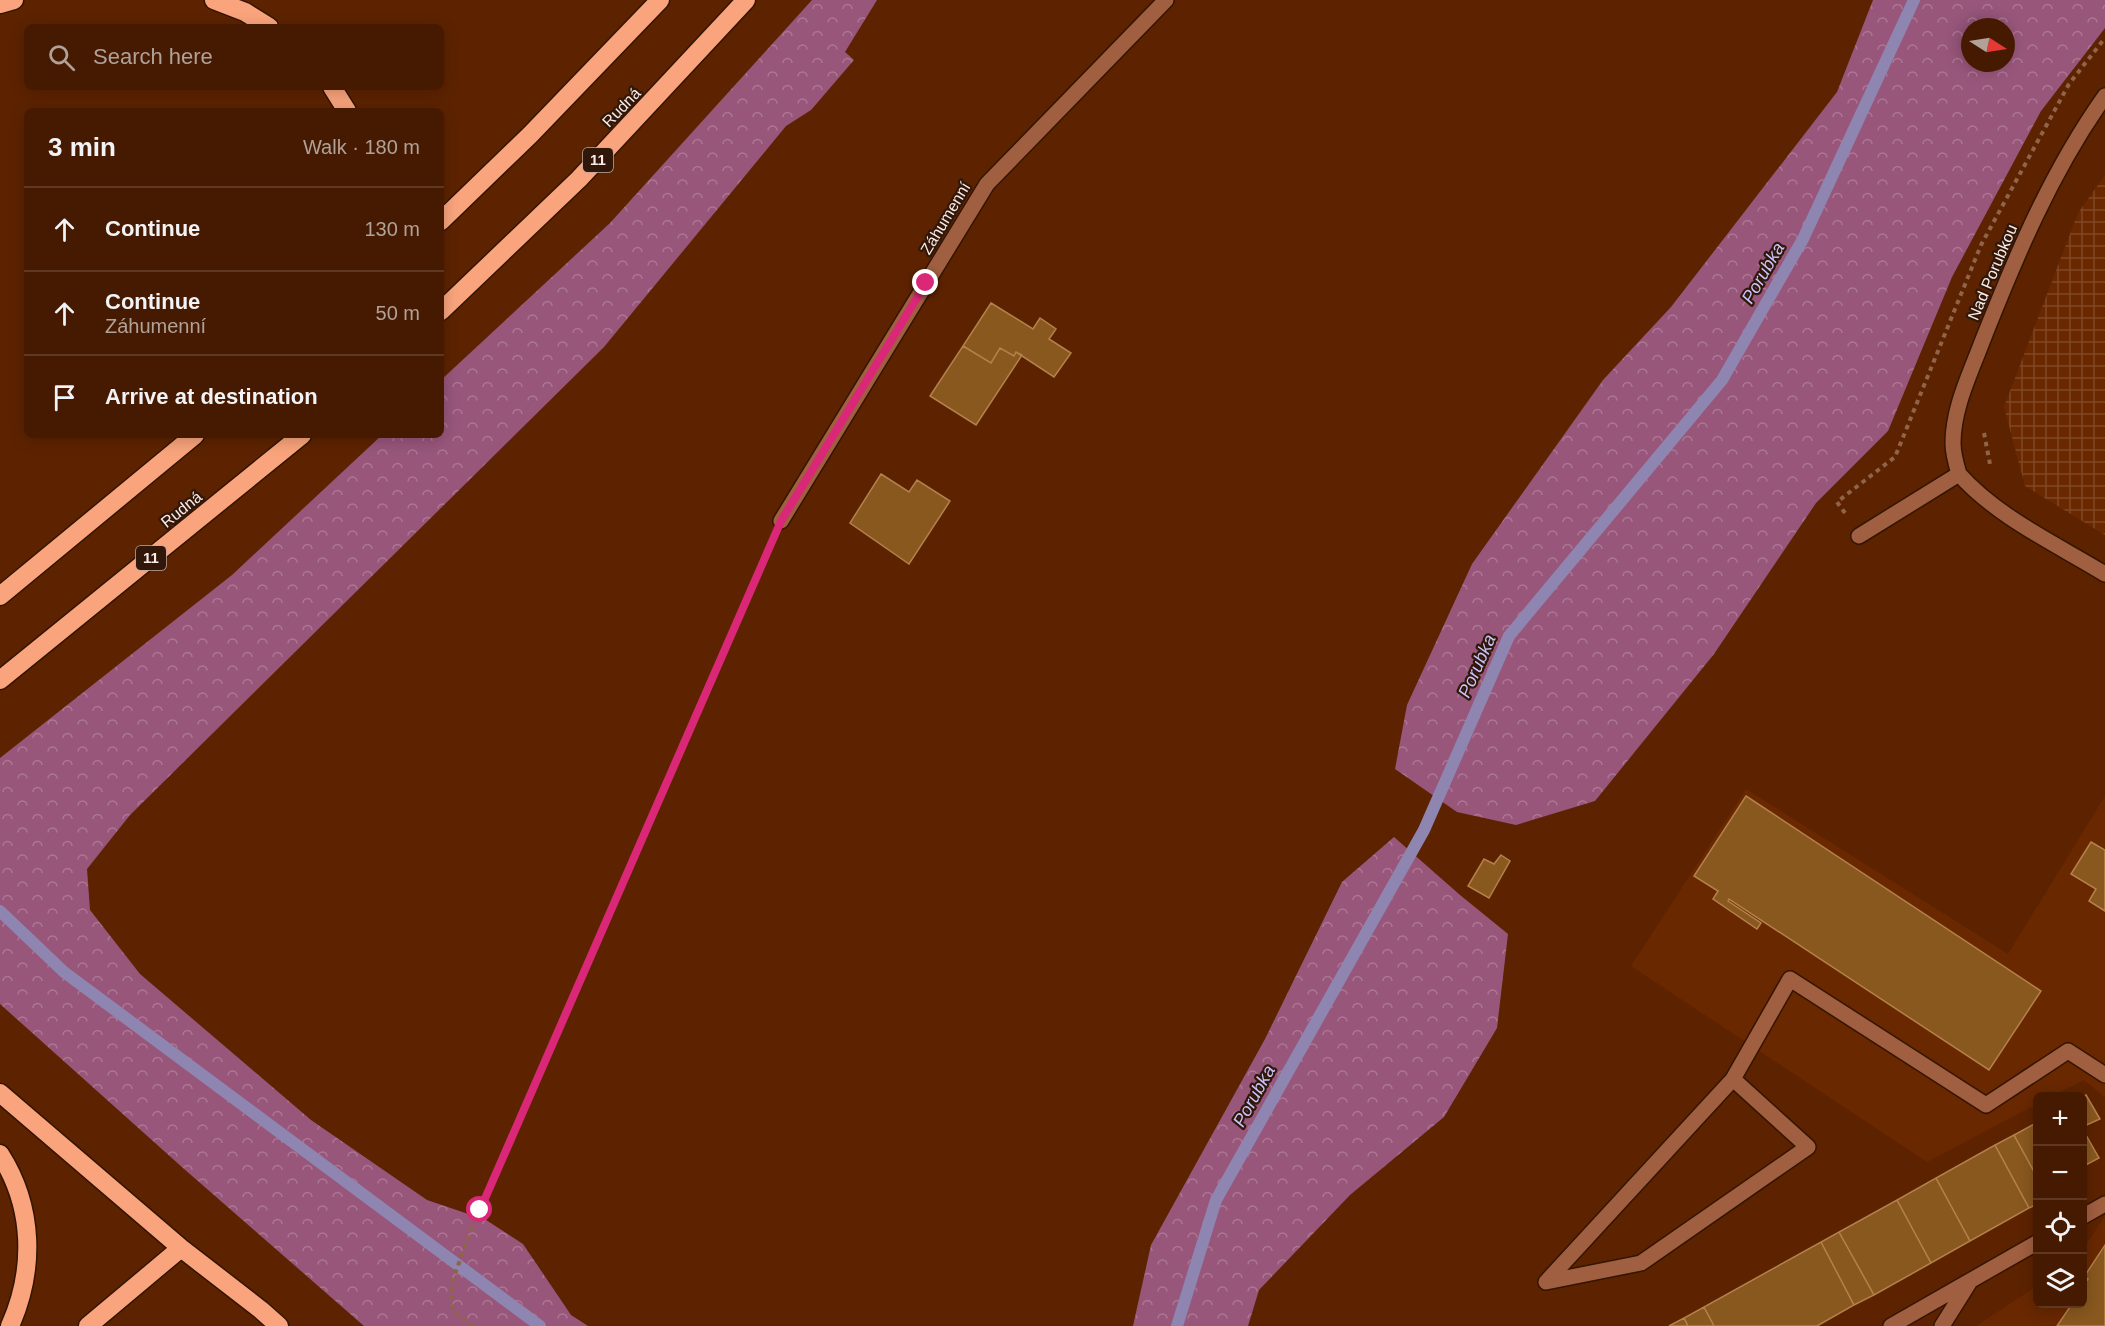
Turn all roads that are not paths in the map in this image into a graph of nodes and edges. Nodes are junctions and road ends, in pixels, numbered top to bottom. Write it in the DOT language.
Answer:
graph roads {
  1 [pos="14,0"];
  2 [pos="214,0"];
  3 [pos="660,0"];
  4 [pos="746,0"];
  5 [pos="1166,0"];
  6 [pos="0,4"];
  7 [pos="264,24"];
  8 [pos="334,90"];
  9 [pos="2105,96"];
  10 [pos="345,108"];
  11 [pos="444,218"];
  12 [pos="444,308"];
  13 [pos="191,438"];
  14 [pos="298,438"];
  15 [pos="1959,474"];
  16 [pos="781,521"];
  17 [pos="1859,536"];
  18 [pos="2105,574"];
  19 [pos="0,596"];
  20 [pos="0,680"];
  21 [pos="2105,1075"];
  22 [pos="1733,1079"];
  23 [pos="0,1093"];
  24 [pos="0,1154"];
  25 [pos="2105,1204"];
  26 [pos="2087,1214"];
  27 [pos="2033,1244"];
  28 [pos="181,1248"];
  29 [pos="1970,1281"];
  30 [pos="10,1326"];
  31 [pos="88,1326"];
  32 [pos="279,1326"];
  33 [pos="1891,1326"];
  34 [pos="1942,1326"];
  1 -- 6 [label="highway"];
  2 -- 7 [label="highway"];
  3 -- 11 [label="highway"];
  4 -- 12 [label="highway, Rudná / 11"];
  5 -- 16 [label="street, Záhumenní"];
  8 -- 10 [label="highway"];
  9 -- 15 [label="street, Nad Porubkou"];
  13 -- 19 [label="highway"];
  14 -- 20 [label="highway, Rudná / 11"];
  15 -- 17 [label="street"];
  15 -- 18 [label="street"];
  21 -- 22 [label="street"];
  22 -- 22 [label="street"];
  23 -- 28 [label="highway"];
  24 -- 30 [label="highway"];
  25 -- 26 [label="street"];
  27 -- 29 [label="street"];
  28 -- 31 [label="highway"];
  28 -- 32 [label="highway"];
  29 -- 33 [label="street"];
  29 -- 34 [label="street"];
}
